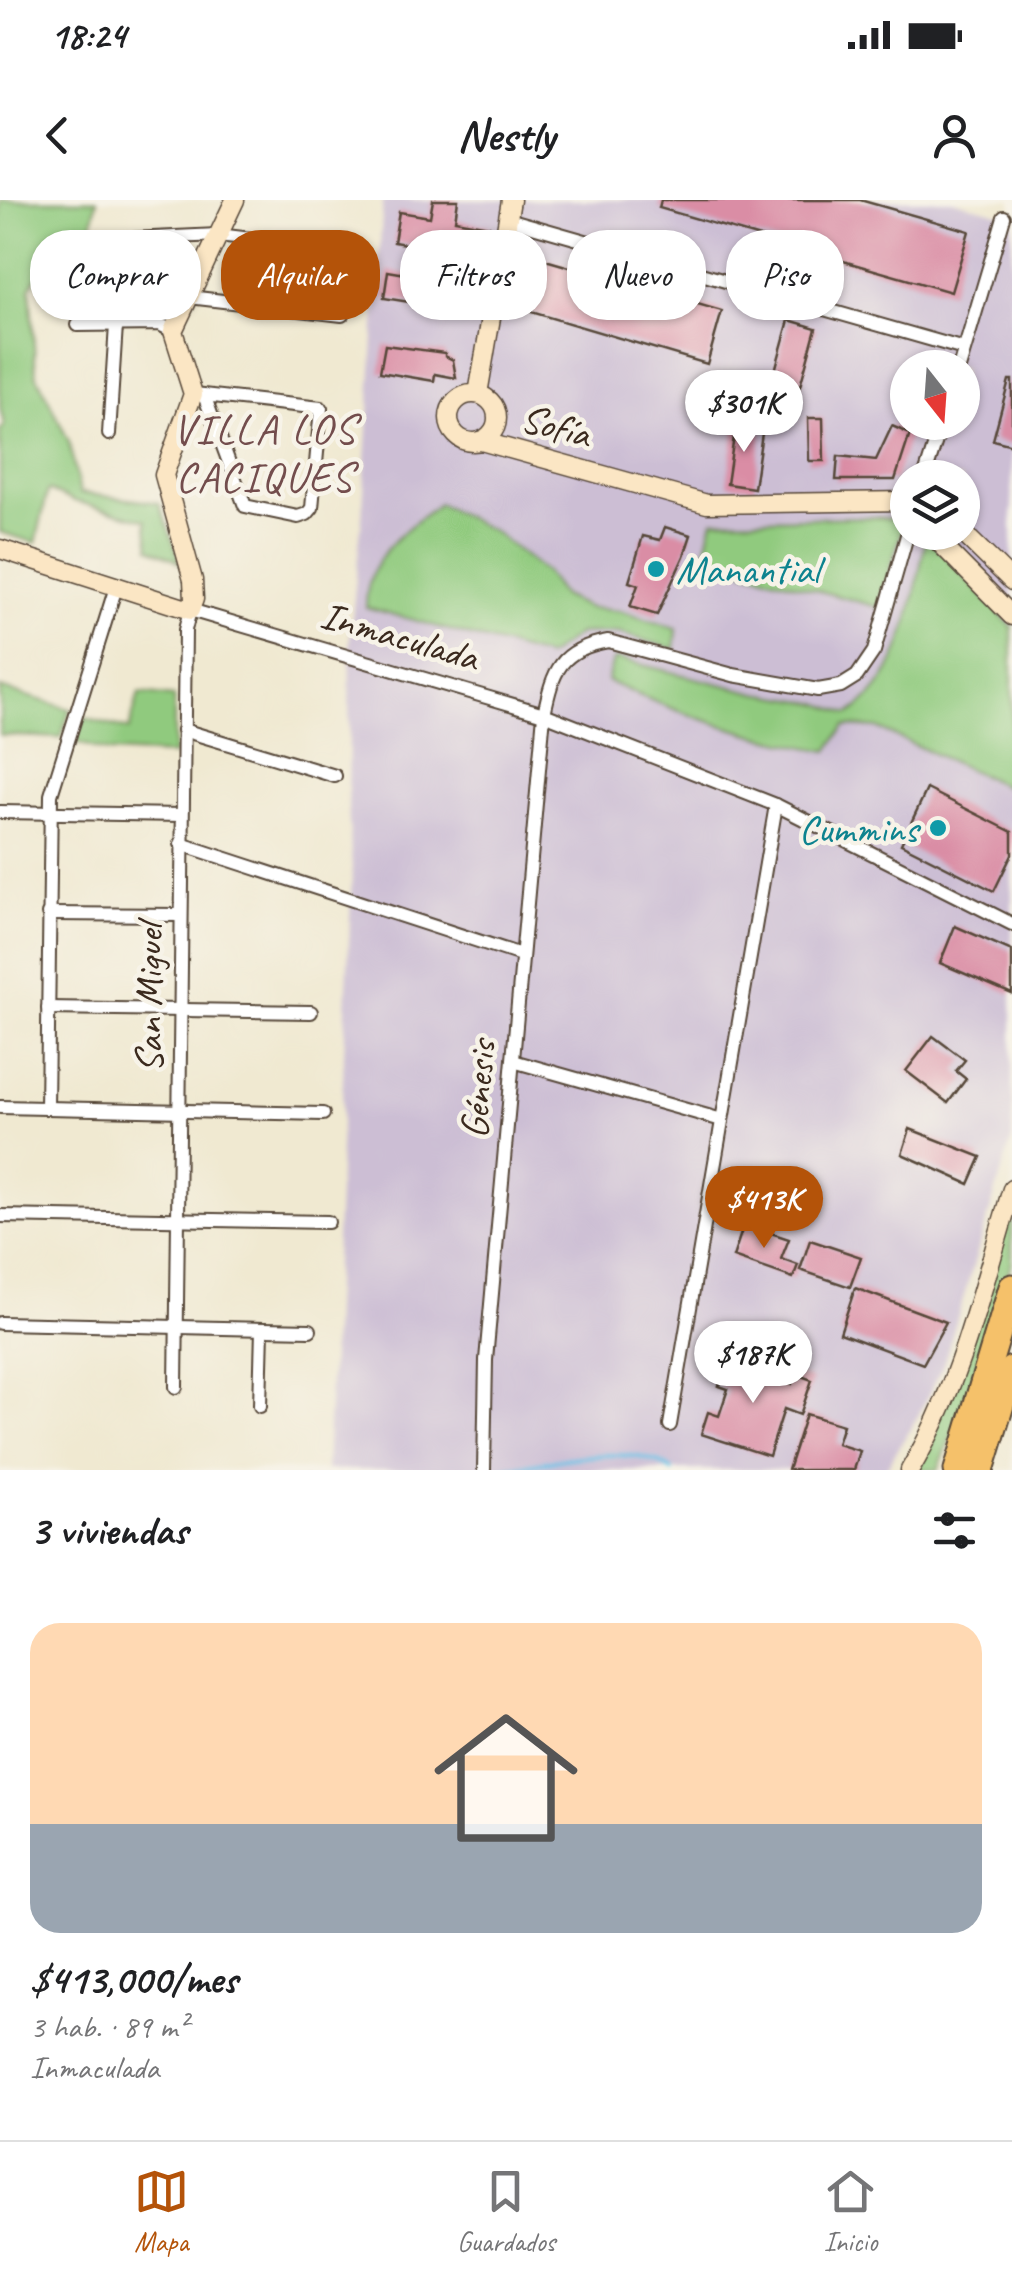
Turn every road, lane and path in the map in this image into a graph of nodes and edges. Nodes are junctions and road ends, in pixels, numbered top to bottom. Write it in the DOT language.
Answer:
graph roads {
  1 [pos="235,200"];
  2 [pos="510,210"];
  3 [pos="1004,217"];
  4 [pos="218,234"];
  5 [pos="201,235"];
  6 [pos="201,272"];
  7 [pos="201,298"];
  8 [pos="178,320"];
  9 [pos="76,325"];
  10 [pos="116,325"];
  11 [pos="173,331"];
  12 [pos="964,349"];
  13 [pos="478,394"];
  14 [pos="198,395"];
  15 [pos="109,434"];
  16 [pos="481,441"];
  17 [pos="890,502"];
  18 [pos="903,550"];
  19 [pos="948,550"];
  20 [pos="980,550"];
  21 [pos="2,556"];
  22 [pos="1012,582"];
  23 [pos="116,587"];
  24 [pos="190,610"];
  25 [pos="1012,616"];
  26 [pos="544,714"];
  27 [pos="183,730"];
  28 [pos="335,776"];
  29 [pos="776,805"];
  30 [pos="0,812"];
  31 [pos="49,813"];
  32 [pos="182,815"];
  33 [pos="181,844"];
  34 [pos="48,914"];
  35 [pos="180,915"];
  36 [pos="1012,924"];
  37 [pos="522,955"];
  38 [pos="48,1008"];
  39 [pos="180,1010"];
  40 [pos="311,1012"];
  41 [pos="513,1061"];
  42 [pos="0,1107"];
  43 [pos="47,1108"];
  44 [pos="181,1111"];
  45 [pos="324,1114"];
  46 [pos="722,1120"];
  47 [pos="1012,1189"];
  48 [pos="0,1216"];
  49 [pos="179,1220"];
  50 [pos="328,1222"];
  51 [pos="1012,1287"];
  52 [pos="0,1323"];
  53 [pos="177,1327"];
  54 [pos="262,1329"];
  55 [pos="310,1330"];
  56 [pos="995,1343"];
  57 [pos="1012,1369"];
  58 [pos="176,1387"];
  59 [pos="260,1406"];
  60 [pos="670,1425"];
  61 [pos="484,1470"];
  62 [pos="910,1470"];
  63 [pos="943,1470"];
  64 [pos="957,1470"];
  65 [pos="981,1470"];
  1 -- 4 [label="street"];
  2 -- 12 [label="street"];
  2 -- 13 [label="street"];
  3 -- 12 [label="street"];
  4 -- 5 [label="street"];
  4 -- 6 [label="street"];
  4 -- 7 [label="street"];
  8 -- 11 [label="street"];
  9 -- 10 [label="street"];
  10 -- 11 [label="street"];
  10 -- 15 [label="street"];
  11 -- 14 [label="street"];
  13 -- 16 [label="street"];
  13 -- 16 [label="street"];
  14 -- 14 [label="street"];
  14 -- 24 [label="street"];
  16 -- 17 [label="street, Sofía"];
  18 -- 26 [label="street, Génesis"];
  19 -- 25 [label="street"];
  20 -- 22 [label="street"];
  21 -- 23 [label="street, Inmaculada"];
  23 -- 24 [label="street, Inmaculada"];
  23 -- 31 [label="street"];
  24 -- 26 [label="street, Inmaculada"];
  24 -- 27 [label="street, San Miguel"];
  26 -- 29 [label="street, Inmaculada"];
  26 -- 37 [label="street, Génesis"];
  27 -- 28 [label="street"];
  27 -- 32 [label="street, San Miguel"];
  29 -- 36 [label="street, Inmaculada"];
  29 -- 46 [label="street"];
  30 -- 31 [label="street"];
  31 -- 32 [label="street"];
  31 -- 34 [label="street"];
  32 -- 33 [label="street, San Miguel"];
  33 -- 35 [label="street, San Miguel"];
  33 -- 37 [label="street"];
  34 -- 35 [label="street"];
  34 -- 38 [label="street"];
  35 -- 39 [label="street, San Miguel"];
  37 -- 41 [label="street, Génesis"];
  38 -- 39 [label="street"];
  38 -- 43 [label="street"];
  39 -- 40 [label="street"];
  39 -- 44 [label="street, San Miguel"];
  41 -- 46 [label="street"];
  41 -- 61 [label="street, Génesis"];
  42 -- 43 [label="street"];
  43 -- 44 [label="street"];
  44 -- 45 [label="street"];
  44 -- 49 [label="street, San Miguel"];
  46 -- 60 [label="street"];
  47 -- 62 [label="street"];
  48 -- 49 [label="street"];
  49 -- 50 [label="street"];
  49 -- 53 [label="street, San Miguel"];
  51 -- 56 [label="highway"];
  52 -- 53 [label="street"];
  53 -- 54 [label="street"];
  53 -- 58 [label="street, San Miguel"];
  54 -- 55 [label="street"];
  54 -- 59 [label="street"];
  56 -- 63 [label="highway"];
  56 -- 64 [label="highway"];
  57 -- 65 [label="highway"];
}
